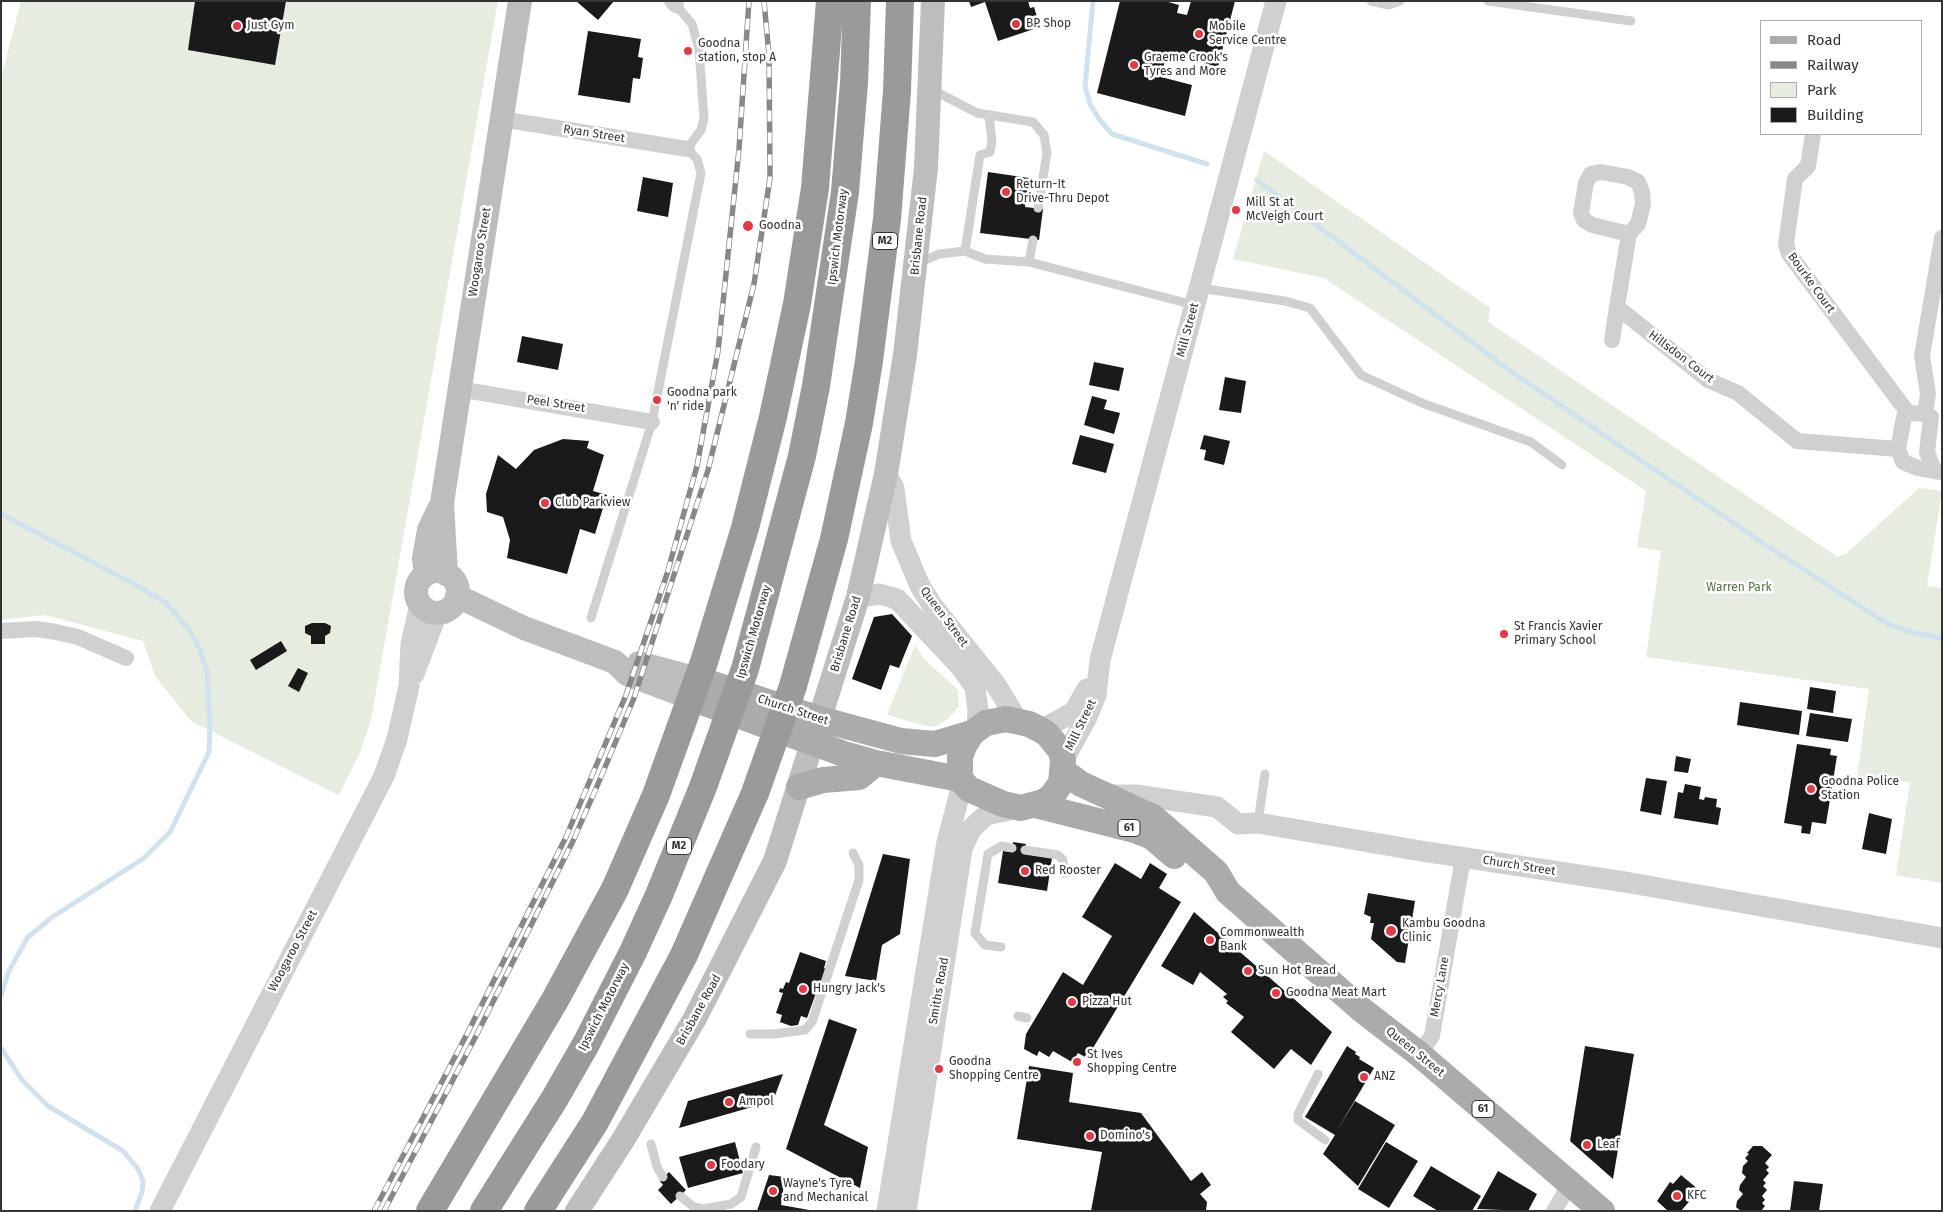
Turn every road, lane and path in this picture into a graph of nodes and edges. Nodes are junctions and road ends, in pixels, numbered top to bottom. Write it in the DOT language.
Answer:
graph roads {
  1 [pos="520,1"];
  2 [pos="830,1"];
  3 [pos="857,1"];
  4 [pos="900,1"];
  5 [pos="934,1"];
  6 [pos="1276,1"];
  7 [pos="1371,1"];
  8 [pos="1400,1"];
  9 [pos="1488,1"];
  10 [pos="674,3"];
  11 [pos="1631,21"];
  12 [pos="930,89"];
  13 [pos="988,116"];
  14 [pos="501,119"];
  15 [pos="1813,135"];
  16 [pos="687,149"];
  17 [pos="1038,208"];
  18 [pos="1629,234"];
  19 [pos="1942,238"];
  20 [pos="1033,240"];
  21 [pos="965,251"];
  22 [pos="1029,262"];
  23 [pos="916,264"];
  24 [pos="1197,296"];
  25 [pos="1617,307"];
  26 [pos="1612,340"];
  27 [pos="459,389"];
  28 [pos="1908,413"];
  29 [pos="1925,414"];
  30 [pos="652,422"];
  31 [pos="1898,449"];
  32 [pos="1562,465"];
  33 [pos="1938,471"];
  34 [pos="886,474"];
  35 [pos="436,574"];
  36 [pos="457,596"];
  37 [pos="858,597"];
  38 [pos="429,609"];
  39 [pos="591,618"];
  40 [pos="1,631"];
  41 [pos="126,658"];
  42 [pos="1100,660"];
  43 [pos="694,689"];
  44 [pos="1029,726"];
  45 [pos="816,730"];
  46 [pos="975,731"];
  47 [pos="876,763"];
  48 [pos="1063,766"];
  49 [pos="1265,774"];
  50 [pos="961,782"];
  51 [pos="799,787"];
  52 [pos="1101,794"];
  53 [pos="1028,806"];
  54 [pos="1248,823"];
  55 [pos="1012,848"];
  56 [pos="1025,850"];
  57 [pos="853,853"];
  58 [pos="1463,858"];
  59 [pos="1064,873"];
  60 [pos="1228,892"];
  61 [pos="1942,938"];
  62 [pos="1001,947"];
  63 [pos="1018,1016"];
  64 [pos="1028,1018"];
  65 [pos="750,1034"];
  66 [pos="921,1054"];
  67 [pos="1419,1054"];
  68 [pos="1318,1074"];
  69 [pos="1325,1140"];
  70 [pos="651,1144"];
  71 [pos="756,1147"];
  72 [pos="664,1177"];
  73 [pos="1570,1184"];
  74 [pos="680,1196"];
  75 [pos="160,1211"];
  76 [pos="430,1211"];
  77 [pos="484,1211"];
  78 [pos="538,1211"];
  79 [pos="577,1211"];
  80 [pos="887,1211"];
  81 [pos="906,1211"];
  82 [pos="1554,1211"];
  83 [pos="1602,1211"];
  1 -- 14 [label="main road, Woogaroo Street"];
  2 -- 43 [label="highway"];
  3 -- 77 [label="highway, Ipswich Motorway / M2"];
  4 -- 78 [label="highway, M2"];
  5 -- 12 [label="main road, Brisbane Road"];
  6 -- 24 [label="street, Mill Street"];
  7 -- 8 [label="lane"];
  9 -- 11 [label="lane"];
  10 -- 16 [label="lane"];
  12 -- 13 [label="lane"];
  12 -- 23 [label="main road, Brisbane Road"];
  13 -- 17 [label="lane"];
  13 -- 21 [label="lane"];
  14 -- 16 [label="street, Ryan Street"];
  14 -- 27 [label="main road, Woogaroo Street"];
  15 -- 28 [label="street, Bourke Court"];
  16 -- 30 [label="lane"];
  18 -- 25 [label="street"];
  19 -- 29 [label="street"];
  20 -- 22 [label="lane"];
  21 -- 22 [label="lane"];
  21 -- 23 [label="lane"];
  22 -- 24 [label="lane"];
  23 -- 34 [label="main road, Brisbane Road"];
  24 -- 32 [label="lane"];
  24 -- 42 [label="street, Mill Street"];
  25 -- 26 [label="street"];
  25 -- 31 [label="street, Hillsdon Court"];
  27 -- 30 [label="street, Peel Street"];
  27 -- 35 [label="main road, Woogaroo Street"];
  28 -- 29 [label="street"];
  28 -- 31 [label="street"];
  29 -- 33 [label="street"];
  30 -- 39 [label="lane"];
  31 -- 33 [label="street"];
  34 -- 37 [label="main road, Brisbane Road"];
  34 -- 44 [label="street, Queen Street"];
  35 -- 36 [label="main road"];
  35 -- 38 [label="main road"];
  36 -- 38 [label="main road"];
  36 -- 43 [label="main road, Church Street"];
  37 -- 45 [label="main road, Brisbane Road"];
  37 -- 46 [label="street, Queen Street"];
  38 -- 75 [label="street, Woogaroo Street"];
  40 -- 41 [label="street"];
  42 -- 44 [label="street, Mill Street"];
  42 -- 48 [label="street, Mill Street"];
  43 -- 45 [label="main road, Church Street"];
  43 -- 76 [label="highway"];
  44 -- 46 [label="main road"];
  44 -- 48 [label="main road, 61"];
  45 -- 46 [label="main road, Church Street"];
  45 -- 47 [label="main road, Church Street"];
  45 -- 51 [label="main road, Brisbane Road"];
  46 -- 50 [label="main road"];
  47 -- 50 [label="main road, Church Street"];
  47 -- 51 [label="main road"];
  48 -- 52 [label="main road, Queen Street / 61"];
  48 -- 53 [label="main road"];
  49 -- 54 [label="lane"];
  50 -- 53 [label="main road, 61"];
  50 -- 66 [label="street, Smiths Road"];
  51 -- 79 [label="main road, Brisbane Road"];
  52 -- 54 [label="street"];
  52 -- 60 [label="main road, Queen Street / 61"];
  53 -- 60 [label="main road, Queen Street / 61"];
  53 -- 66 [label="street, Smiths Road"];
  54 -- 58 [label="street, Church Street"];
  55 -- 62 [label="lane"];
  56 -- 59 [label="lane"];
  57 -- 65 [label="lane"];
  58 -- 61 [label="street, Church Street"];
  58 -- 67 [label="street, Mercy Lane"];
  60 -- 67 [label="main road, Queen Street / 61"];
  63 -- 64 [label="lane"];
  66 -- 80 [label="street, Smiths Road"];
  66 -- 81 [label="street, Smiths Road"];
  67 -- 73 [label="main road, Queen Street / 61"];
  68 -- 69 [label="lane"];
  70 -- 72 [label="lane"];
  71 -- 74 [label="lane"];
  73 -- 82 [label="street"];
  73 -- 83 [label="main road, Queen Street / 61"];
}
